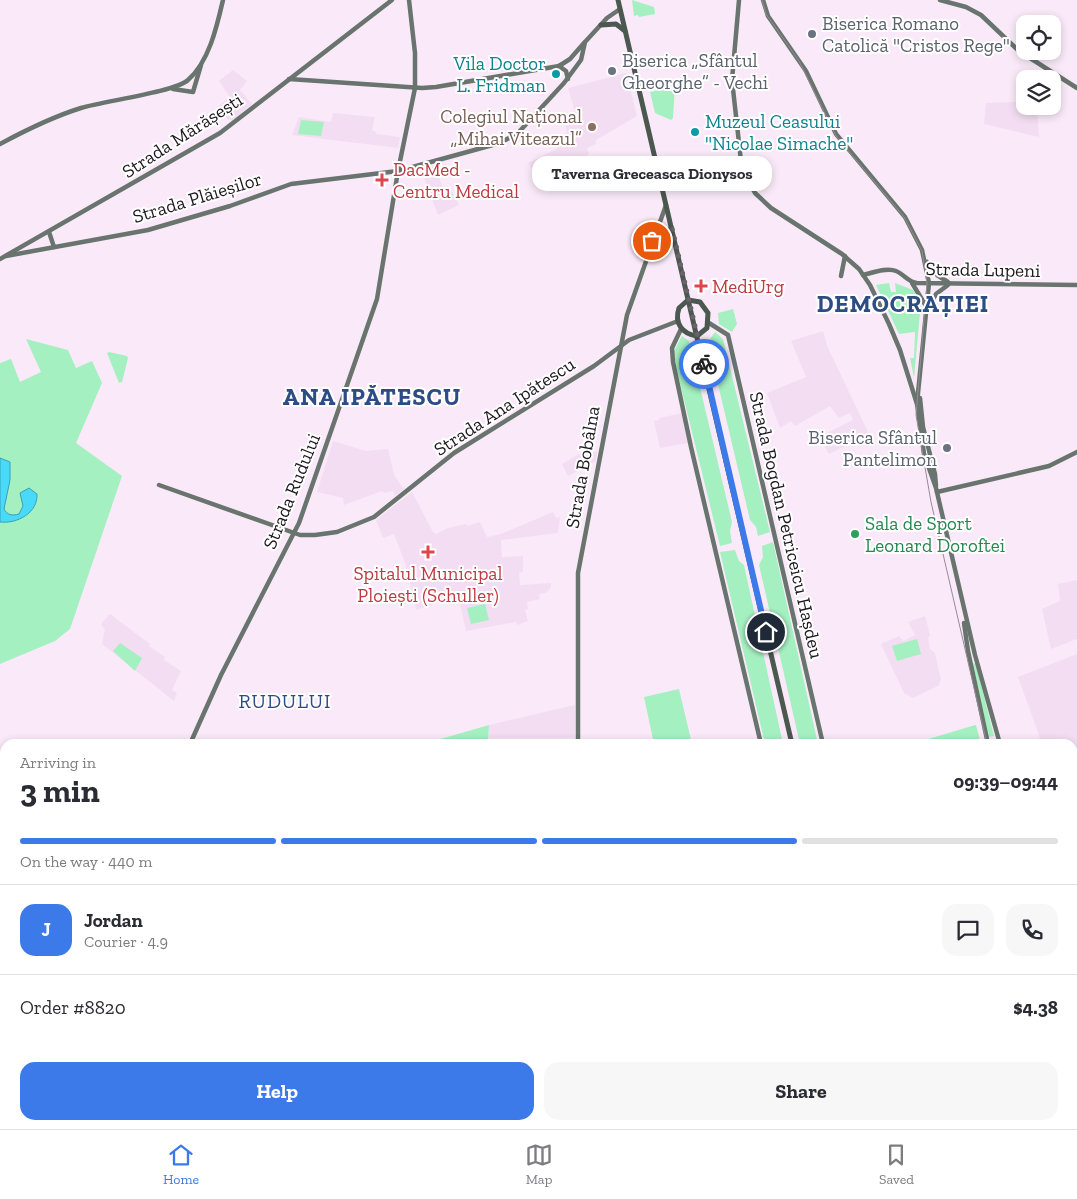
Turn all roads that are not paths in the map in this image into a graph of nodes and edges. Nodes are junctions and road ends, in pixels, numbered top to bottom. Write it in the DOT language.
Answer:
graph roads {
  1 [pos="223,0"];
  2 [pos="392,0"];
  3 [pos="409,0"];
  4 [pos="618,0"];
  5 [pos="739,0"];
  6 [pos="763,0"];
  7 [pos="940,0"];
  8 [pos="620,9"];
  9 [pos="601,25"];
  10 [pos="626,31"];
  11 [pos="585,42"];
  12 [pos="203,59"];
  13 [pos="559,66"];
  14 [pos="289,79"];
  15 [pos="568,79"];
  16 [pos="186,82"];
  17 [pos="195,87"];
  18 [pos="415,88"];
  19 [pos="1077,88"];
  20 [pos="173,89"];
  21 [pos="185,91"];
  22 [pos="0,144"];
  23 [pos="398,171"];
  24 [pos="667,204"];
  25 [pos="672,228"];
  26 [pos="49,232"];
  27 [pos="654,236"];
  28 [pos="54,247"];
  29 [pos="6,256"];
  30 [pos="845,256"];
  31 [pos="0,259"];
  32 [pos="925,260"];
  33 [pos="863,275"];
  34 [pos="841,276"];
  35 [pos="911,282"];
  36 [pos="929,283"];
  37 [pos="952,284"];
  38 [pos="1077,285"];
  39 [pos="688,300"];
  40 [pos="928,310"];
  41 [pos="678,321"];
  42 [pos="709,323"];
  43 [pos="625,326"];
  44 [pos="681,329"];
  45 [pos="636,336"];
  46 [pos="697,336"];
  47 [pos="620,347"];
  48 [pos="920,390"];
  49 [pos="917,404"];
  50 [pos="1077,452"];
  51 [pos="159,485"];
  52 [pos="936,490"];
  53 [pos="294,533"];
  54 [pos="964,608"];
  55 [pos="970,637"];
  56 [pos="971,669"];
  57 [pos="192,739"];
  58 [pos="578,739"];
  59 [pos="760,739"];
  60 [pos="791,739"];
  61 [pos="822,739"];
  62 [pos="987,739"];
  63 [pos="999,739"];
  1 -- 12 [label="main road"];
  2 -- 14 [label="main road, Strada Mărășești"];
  3 -- 18 [label="main road, Strada Rudului"];
  4 -- 8 [label="main road"];
  5 -- 30 [label="main road"];
  6 -- 32 [label="main road"];
  7 -- 19 [label="main road"];
  8 -- 9 [label="main road"];
  8 -- 10 [label="main road"];
  9 -- 10 [label="main road"];
  9 -- 11 [label="main road"];
  10 -- 24 [label="main road"];
  11 -- 13 [label="main road"];
  11 -- 15 [label="main road, Strada Plăieșilor"];
  12 -- 16 [label="main road"];
  12 -- 17 [label="main road"];
  13 -- 15 [label="main road"];
  13 -- 18 [label="main road"];
  14 -- 18 [label="main road"];
  14 -- 26 [label="main road, Strada Mărășești"];
  15 -- 23 [label="main road, Strada Plăieșilor"];
  16 -- 17 [label="main road"];
  16 -- 20 [label="main road"];
  16 -- 21 [label="main road"];
  17 -- 21 [label="main road"];
  18 -- 23 [label="main road, Strada Rudului"];
  20 -- 21 [label="main road"];
  20 -- 22 [label="main road"];
  23 -- 28 [label="main road, Strada Plăieșilor"];
  23 -- 53 [label="main road, Strada Rudului"];
  24 -- 25 [label="main road"];
  24 -- 27 [label="main road, Strada Bobâlna"];
  25 -- 27 [label="main road"];
  25 -- 39 [label="main road"];
  26 -- 28 [label="main road"];
  26 -- 29 [label="main road, Strada Mărășești"];
  27 -- 43 [label="main road, Strada Bobâlna"];
  28 -- 29 [label="main road, Strada Plăieșilor"];
  29 -- 31 [label="main road, Strada Mărășești"];
  30 -- 33 [label="main road"];
  30 -- 34 [label="main road"];
  32 -- 36 [label="main road"];
  32 -- 37 [label="main road"];
  33 -- 35 [label="main road, Strada Lupeni"];
  33 -- 49 [label="main road"];
  35 -- 36 [label="main road, Strada Lupeni"];
  35 -- 40 [label="main road"];
  36 -- 37 [label="main road, Strada Lupeni"];
  36 -- 40 [label="main road"];
  37 -- 38 [label="main road, Strada Lupeni"];
  37 -- 40 [label="main road"];
  39 -- 41 [label="main road"];
  39 -- 42 [label="main road"];
  39 -- 46 [label="main road"];
  40 -- 48 [label="main road"];
  41 -- 44 [label="main road"];
  41 -- 45 [label="main road, Strada Ana Ipătescu"];
  42 -- 46 [label="main road"];
  42 -- 61 [label="main road, Strada Bogdan Petriceicu Hașdeu"];
  43 -- 45 [label="main road"];
  43 -- 47 [label="main road, Strada Bobâlna"];
  44 -- 46 [label="main road"];
  44 -- 59 [label="main road"];
  45 -- 47 [label="main road, Strada Ana Ipătescu"];
  46 -- 60 [label="main road"];
  47 -- 53 [label="main road, Strada Ana Ipătescu"];
  47 -- 58 [label="main road, Strada Bobâlna"];
  48 -- 49 [label="main road"];
  48 -- 52 [label="main road"];
  49 -- 52 [label="main road"];
  50 -- 52 [label="main road"];
  51 -- 53 [label="main road, Strada Ana Ipătescu"];
  52 -- 54 [label="main road"];
  53 -- 57 [label="main road, Strada Rudului"];
  54 -- 55 [label="main road"];
  54 -- 56 [label="main road"];
  55 -- 56 [label="main road"];
  55 -- 63 [label="main road"];
  56 -- 62 [label="main road"];
}
